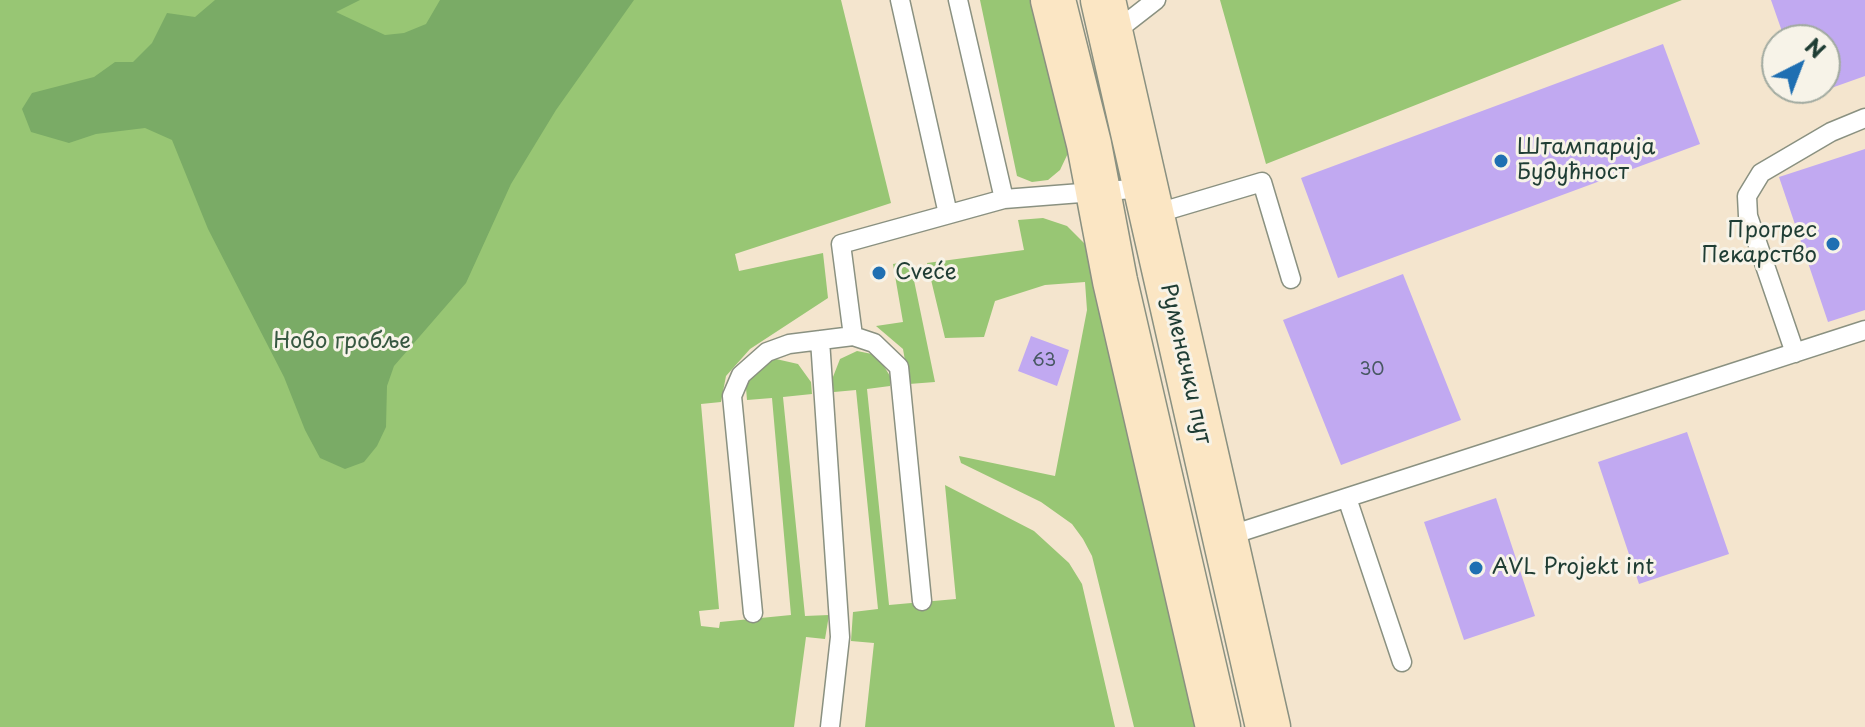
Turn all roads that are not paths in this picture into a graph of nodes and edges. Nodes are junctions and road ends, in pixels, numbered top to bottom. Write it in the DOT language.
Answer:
graph roads {
  1 [pos="900,0"];
  2 [pos="958,0"];
  3 [pos="1053,0"];
  4 [pos="1156,0"];
  5 [pos="1107,17"];
  6 [pos="1865,118"];
  7 [pos="1099,194"];
  8 [pos="1004,199"];
  9 [pos="1148,202"];
  10 [pos="948,214"];
  11 [pos="1291,279"];
  12 [pos="1865,330"];
  13 [pos="853,336"];
  14 [pos="820,340"];
  15 [pos="1795,353"];
  16 [pos="1347,498"];
  17 [pos="1225,537"];
  18 [pos="922,601"];
  19 [pos="753,613"];
  20 [pos="1402,662"];
  21 [pos="830,727"];
  22 [pos="1218,727"];
  23 [pos="1268,727"];
  1 -- 10 [label="lane"];
  2 -- 8 [label="lane"];
  3 -- 7 [label="main road"];
  4 -- 5 [label="lane"];
  5 -- 9 [label="main road, Руменачки пут"];
  6 -- 15 [label="lane"];
  7 -- 8 [label="lane"];
  7 -- 9 [label="lane"];
  7 -- 22 [label="main road"];
  8 -- 10 [label="lane"];
  9 -- 11 [label="lane"];
  9 -- 17 [label="main road, Руменачки пут"];
  10 -- 13 [label="lane"];
  12 -- 15 [label="lane"];
  13 -- 14 [label="lane"];
  13 -- 18 [label="lane"];
  14 -- 19 [label="lane"];
  14 -- 21 [label="lane"];
  15 -- 16 [label="lane"];
  16 -- 17 [label="lane"];
  16 -- 20 [label="lane"];
  17 -- 23 [label="main road, Руменачки пут"];
}
